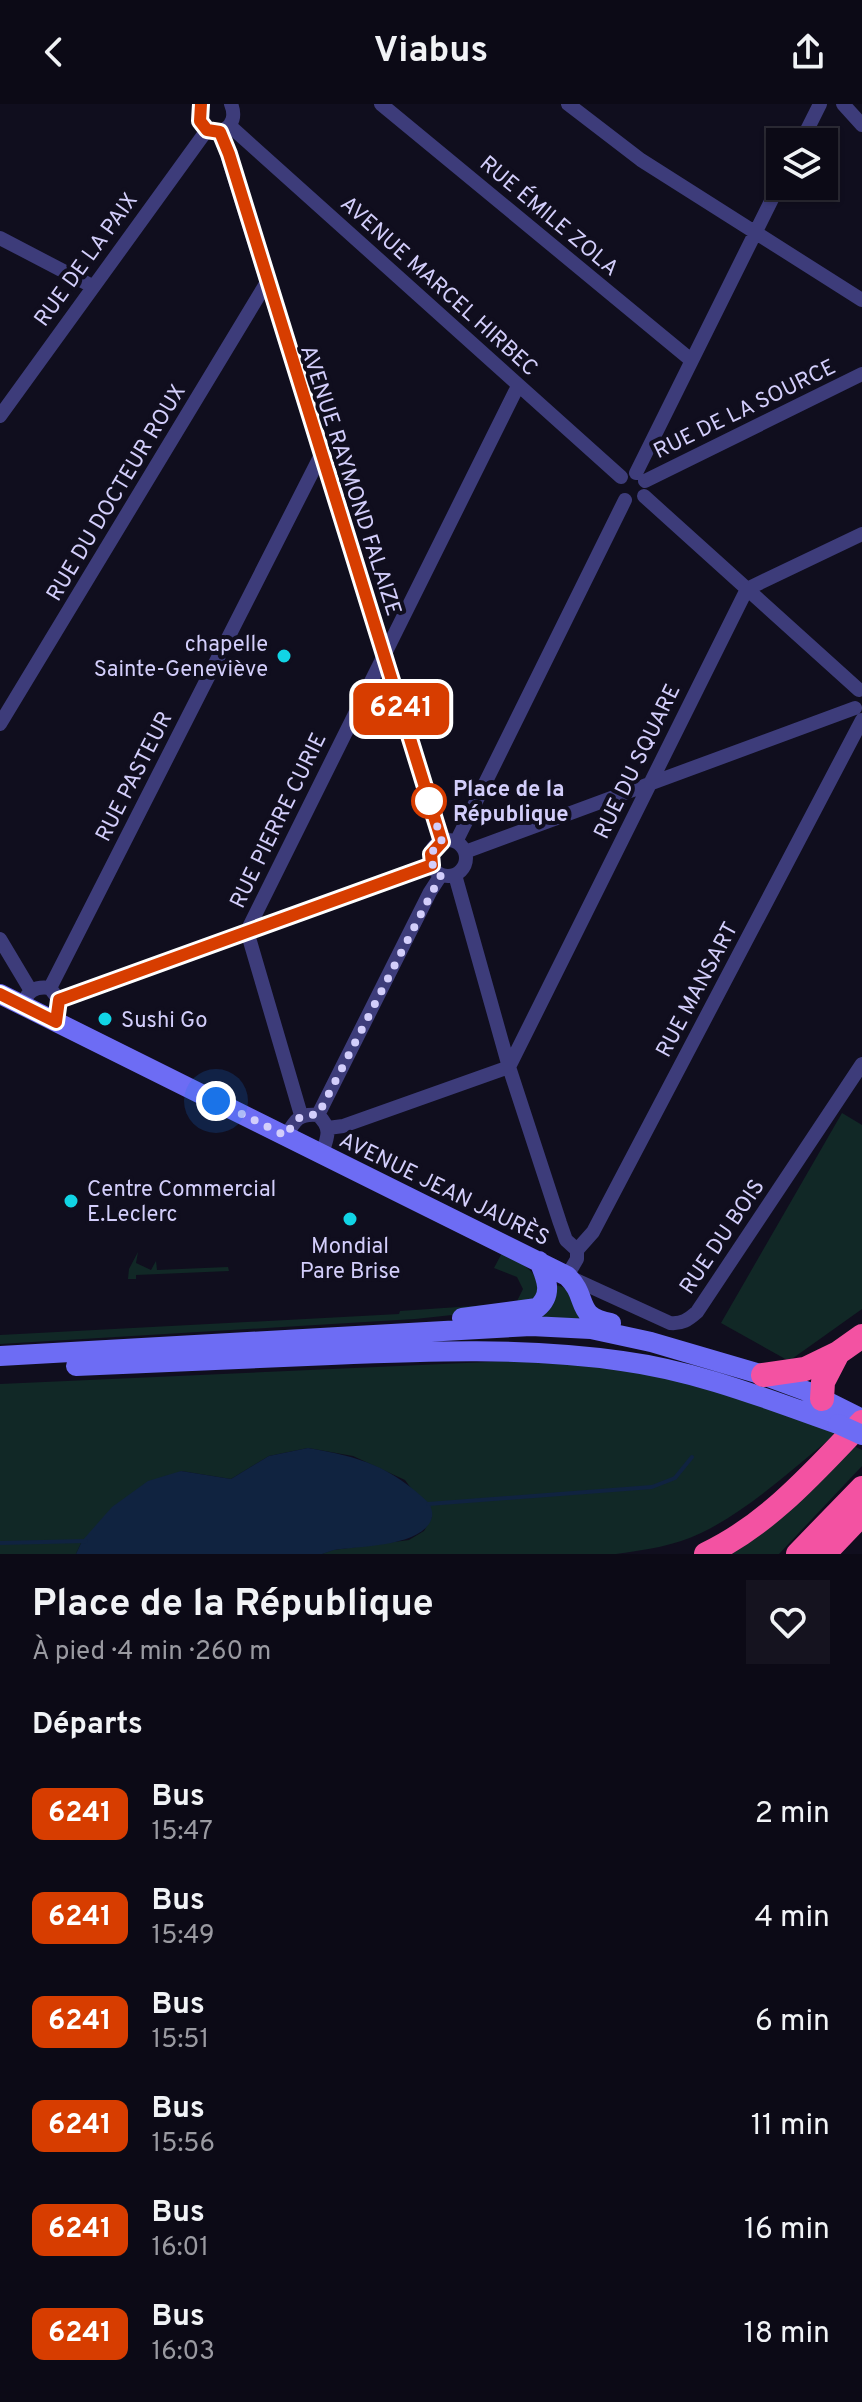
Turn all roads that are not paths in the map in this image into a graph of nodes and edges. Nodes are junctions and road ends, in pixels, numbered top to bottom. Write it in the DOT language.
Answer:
graph roads {
  1 [pos="201,104"];
  2 [pos="231,104"];
  3 [pos="381,104"];
  4 [pos="568,104"];
  5 [pos="820,104"];
  6 [pos="843,104"];
  7 [pos="862,125"];
  8 [pos="808,128"];
  9 [pos="219,129"];
  10 [pos="772,200"];
  11 [pos="755,233"];
  12 [pos="0,238"];
  13 [pos="267,282"];
  14 [pos="92,286"];
  15 [pos="862,300"];
  16 [pos="691,360"];
  17 [pos="862,374"];
  18 [pos="518,386"];
  19 [pos="0,416"];
  20 [pos="321,455"];
  21 [pos="636,481"];
  22 [pos="625,500"];
  23 [pos="862,534"];
  24 [pos="747,589"];
  25 [pos="384,652"];
  26 [pos="860,689"];
  27 [pos="860,715"];
  28 [pos="0,724"];
  29 [pos="649,783"];
  30 [pos="454,845"];
  31 [pos="442,871"];
  32 [pos="247,931"];
  33 [pos="0,939"];
  34 [pos="0,994"];
  35 [pos="54,994"];
  36 [pos="26,998"];
  37 [pos="56,1022"];
  38 [pos="862,1064"];
  39 [pos="509,1067"];
  40 [pos="301,1115"];
  41 [pos="318,1115"];
  42 [pos="328,1128"];
  43 [pos="286,1136"];
  44 [pos="322,1153"];
  45 [pos="577,1250"];
  46 [pos="539,1261"];
  47 [pos="567,1276"];
  48 [pos="405,1334"];
  49 [pos="862,1336"];
  50 [pos="651,1342"];
  51 [pos="838,1353"];
  52 [pos="0,1356"];
  53 [pos="0,1369"];
  54 [pos="763,1375"];
  55 [pos="843,1416"];
  56 [pos="862,1435"];
  57 [pos="862,1488"];
  58 [pos="862,1514"];
  59 [pos="706,1554"];
  60 [pos="798,1554"];
  61 [pos="824,1554"];
  1 -- 9 [label="street, AVENUE RAYMOND FALAIZE"];
  2 -- 9 [label="street"];
  3 -- 16 [label="street, RUE ÉMILE ZOLA"];
  4 -- 11 [label="street"];
  5 -- 8 [label="street"];
  6 -- 7 [label="street"];
  9 -- 13 [label="street, AVENUE RAYMOND FALAIZE"];
  9 -- 14 [label="street, RUE DE LA PAIX"];
  9 -- 18 [label="street, AVENUE MARCEL HIRBEC"];
  10 -- 11 [label="street"];
  11 -- 15 [label="street"];
  11 -- 16 [label="street"];
  12 -- 14 [label="street"];
  13 -- 20 [label="street, AVENUE RAYMOND FALAIZE"];
  13 -- 28 [label="street, RUE DU DOCTEUR ROUX"];
  14 -- 19 [label="street, RUE DE LA PAIX"];
  16 -- 21 [label="street"];
  17 -- 21 [label="street, RUE DE LA SOURCE"];
  18 -- 21 [label="street, AVENUE MARCEL HIRBEC"];
  18 -- 25 [label="street, RUE PIERRE CURIE"];
  20 -- 25 [label="street, AVENUE RAYMOND FALAIZE"];
  20 -- 35 [label="street, RUE PASTEUR"];
  21 -- 22 [label="street, RUE DE LA SOURCE"];
  21 -- 22 [label="street"];
  21 -- 24 [label="street, AVENUE MARCEL HIRBEC"];
  22 -- 30 [label="street"];
  23 -- 24 [label="street"];
  24 -- 26 [label="street, AVENUE MARCEL HIRBEC"];
  24 -- 29 [label="street, RUE DU SQUARE"];
  25 -- 30 [label="street, AVENUE RAYMOND FALAIZE"];
  25 -- 32 [label="street, RUE PIERRE CURIE"];
  26 -- 27 [label="street, RUE MANSART"];
  27 -- 29 [label="street"];
  27 -- 45 [label="street, RUE MANSART"];
  29 -- 30 [label="street"];
  29 -- 39 [label="street, RUE DU SQUARE"];
  30 -- 31 [label="street"];
  30 -- 31 [label="street"];
  31 -- 32 [label="street"];
  31 -- 39 [label="street"];
  31 -- 41 [label="street"];
  32 -- 35 [label="street"];
  32 -- 40 [label="street"];
  33 -- 36 [label="street"];
  34 -- 36 [label="main road, AVENUE JEAN JAURÈS"];
  35 -- 36 [label="street"];
  35 -- 37 [label="street, RUE PASTEUR"];
  36 -- 37 [label="main road, AVENUE JEAN JAURÈS"];
  37 -- 43 [label="main road, AVENUE JEAN JAURÈS"];
  38 -- 47 [label="street, RUE DU BOIS"];
  39 -- 42 [label="street"];
  39 -- 45 [label="street"];
  40 -- 41 [label="street"];
  40 -- 43 [label="street"];
  41 -- 42 [label="street"];
  42 -- 44 [label="street"];
  43 -- 44 [label="main road, AVENUE JEAN JAURÈS"];
  44 -- 46 [label="main road, AVENUE JEAN JAURÈS"];
  45 -- 47 [label="street, RUE MANSART"];
  46 -- 47 [label="main road, AVENUE JEAN JAURÈS"];
  46 -- 48 [label="main road"];
  47 -- 50 [label="main road"];
  48 -- 50 [label="main road"];
  48 -- 52 [label="main road"];
  49 -- 51 [label="highway"];
  50 -- 54 [label="main road"];
  51 -- 54 [label="highway"];
  51 -- 55 [label="highway"];
  53 -- 55 [label="main road"];
  54 -- 55 [label="main road"];
  55 -- 56 [label="main road, bridge"];
  55 -- 59 [label="highway"];
  57 -- 60 [label="highway"];
  58 -- 61 [label="highway"];
}
